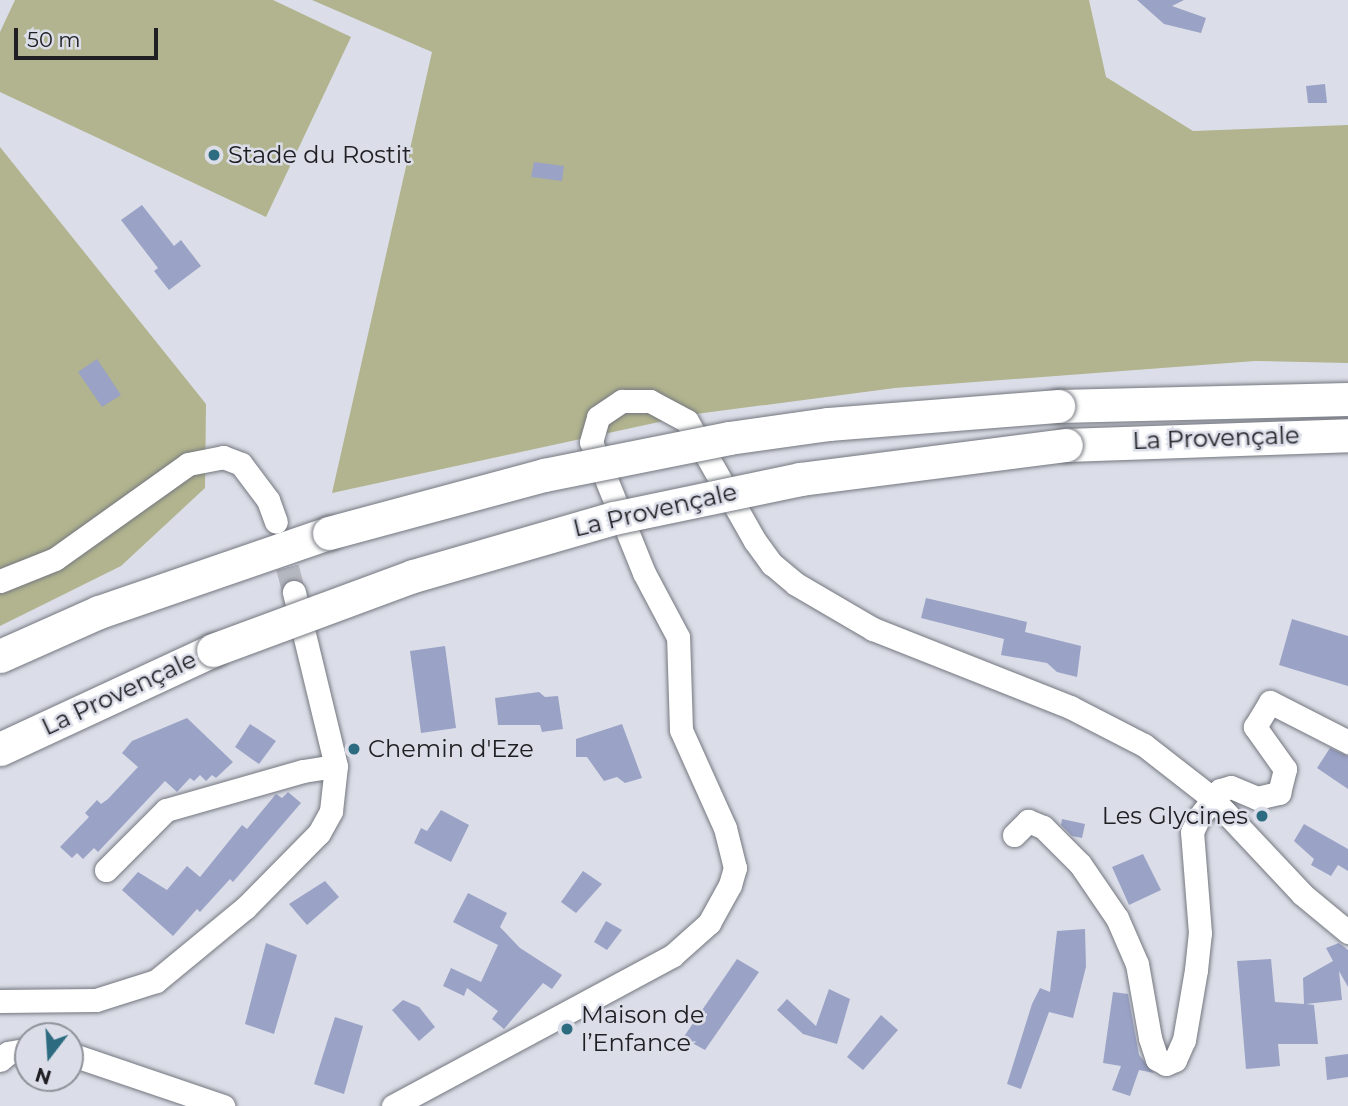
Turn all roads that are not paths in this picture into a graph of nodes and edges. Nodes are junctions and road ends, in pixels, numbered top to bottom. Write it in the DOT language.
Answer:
graph roads {
  1 [pos="1348,399"];
  2 [pos="1348,435"];
  3 [pos="276,522"];
  4 [pos="0,580"];
  5 [pos="294,592"];
  6 [pos="0,656"];
  7 [pos="1348,742"];
  8 [pos="0,749"];
  9 [pos="336,766"];
  10 [pos="1212,798"];
  11 [pos="1014,835"];
  12 [pos="106,870"];
  13 [pos="1348,932"];
  14 [pos="0,1001"];
  15 [pos="84,1059"];
  16 [pos="223,1106"];
  17 [pos="393,1106"];
  1 -- 6 [label="highway, La Provençale, bridge"];
  2 -- 8 [label="highway, La Provençale, bridge"];
  3 -- 4 [label="street"];
  5 -- 9 [label="street"];
  7 -- 10 [label="street"];
  9 -- 12 [label="street"];
  9 -- 14 [label="street"];
  10 -- 11 [label="street"];
  10 -- 13 [label="street"];
  10 -- 17 [label="street"];
  15 -- 16 [label="street"];
}
